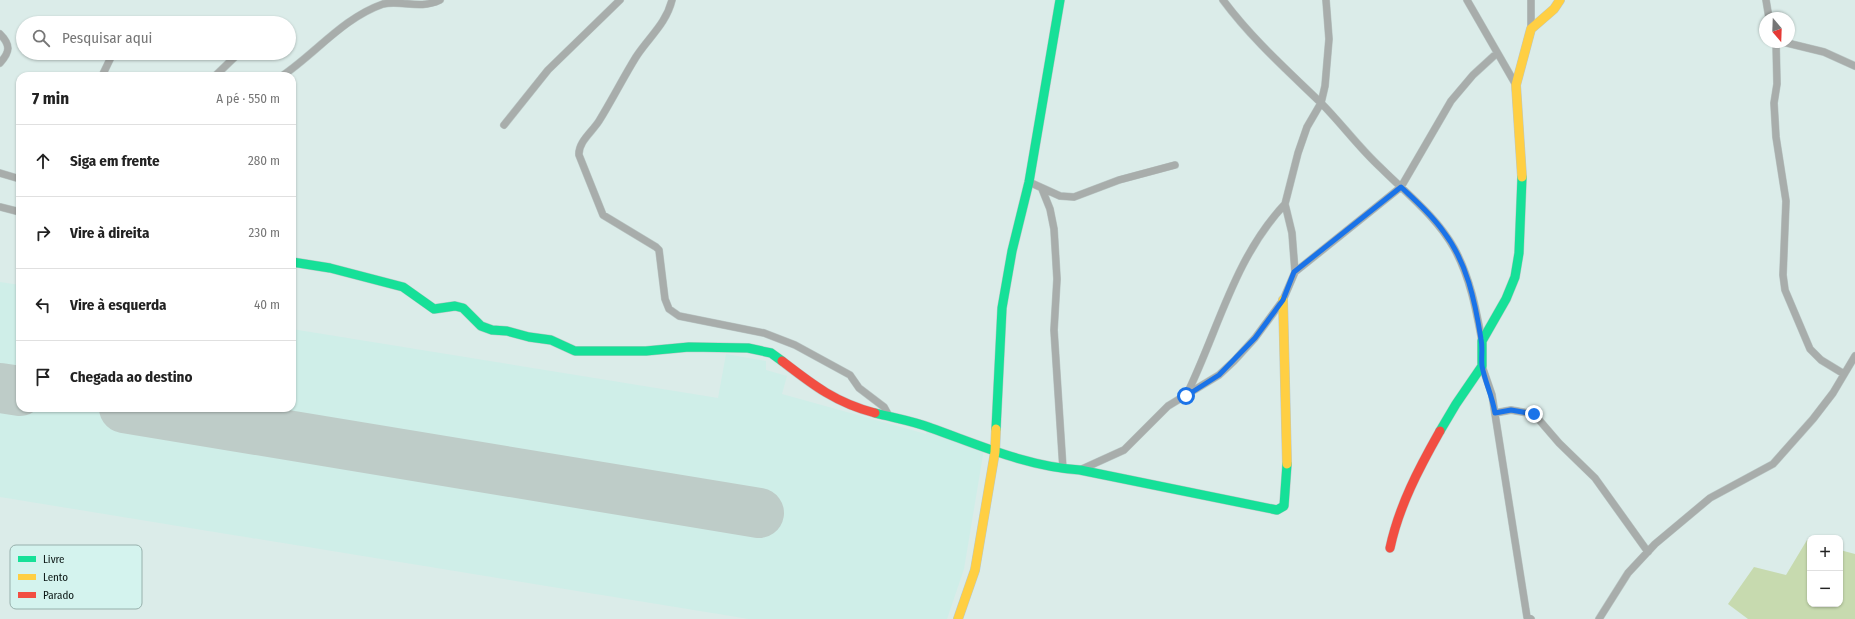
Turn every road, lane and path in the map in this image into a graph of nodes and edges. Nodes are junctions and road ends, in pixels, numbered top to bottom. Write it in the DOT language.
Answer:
graph roads {
  1 [pos="440,0"];
  2 [pos="620,0"];
  3 [pos="672,0"];
  4 [pos="1060,0"];
  5 [pos="1223,0"];
  6 [pos="1326,0"];
  7 [pos="1467,0"];
  8 [pos="1531,0"];
  9 [pos="1560,0"];
  10 [pos="1766,0"];
  11 [pos="1768,12"];
  12 [pos="1530,29"];
  13 [pos="0,34"];
  14 [pos="1795,45"];
  15 [pos="1776,48"];
  16 [pos="1497,53"];
  17 [pos="110,60"];
  18 [pos="232,60"];
  19 [pos="0,63"];
  20 [pos="1855,66"];
  21 [pos="104,72"];
  22 [pos="219,72"];
  23 [pos="288,72"];
  24 [pos="1516,85"];
  25 [pos="1321,103"];
  26 [pos="504,125"];
  27 [pos="1175,165"];
  28 [pos="0,173"];
  29 [pos="16,179"];
  30 [pos="1029,182"];
  31 [pos="1401,187"];
  32 [pos="1042,189"];
  33 [pos="1285,204"];
  34 [pos="0,208"];
  35 [pos="16,211"];
  36 [pos="296,263"];
  37 [pos="1294,272"];
  38 [pos="1283,300"];
  39 [pos="1482,341"];
  40 [pos="1855,356"];
  41 [pos="1482,366"];
  42 [pos="1844,374"];
  43 [pos="1186,396"];
  44 [pos="1495,413"];
  45 [pos="889,416"];
  46 [pos="995,452"];
  47 [pos="1063,469"];
  48 [pos="1080,470"];
  49 [pos="1390,548"];
  50 [pos="1648,552"];
  51 [pos="958,619"];
  52 [pos="1531,619"];
  53 [pos="1599,619"];
  1 -- 23 [label="street"];
  2 -- 26 [label="street"];
  3 -- 45 [label="street"];
  4 -- 30 [label="street"];
  5 -- 25 [label="street"];
  6 -- 25 [label="street"];
  7 -- 16 [label="street"];
  8 -- 12 [label="street"];
  9 -- 12 [label="street"];
  10 -- 11 [label="street"];
  12 -- 24 [label="street"];
  13 -- 19 [label="street"];
  14 -- 20 [label="street"];
  15 -- 42 [label="street"];
  16 -- 24 [label="street"];
  16 -- 31 [label="street"];
  17 -- 21 [label="street"];
  18 -- 22 [label="street"];
  24 -- 39 [label="street"];
  25 -- 31 [label="street"];
  25 -- 33 [label="street"];
  27 -- 32 [label="street"];
  28 -- 29 [label="street"];
  30 -- 32 [label="street"];
  30 -- 46 [label="street"];
  31 -- 37 [label="street"];
  31 -- 39 [label="street"];
  32 -- 47 [label="street"];
  33 -- 37 [label="street"];
  33 -- 43 [label="street"];
  34 -- 35 [label="street"];
  36 -- 45 [label="street"];
  37 -- 38 [label="street"];
  38 -- 43 [label="street"];
  38 -- 48 [label="street"];
  39 -- 41 [label="street"];
  40 -- 42 [label="street"];
  41 -- 44 [label="street"];
  41 -- 49 [label="street"];
  42 -- 50 [label="street"];
  43 -- 48 [label="street"];
  44 -- 50 [label="street"];
  44 -- 52 [label="street"];
  45 -- 46 [label="street"];
  46 -- 47 [label="street"];
  46 -- 51 [label="street"];
  47 -- 48 [label="street"];
  50 -- 53 [label="street"];
}
